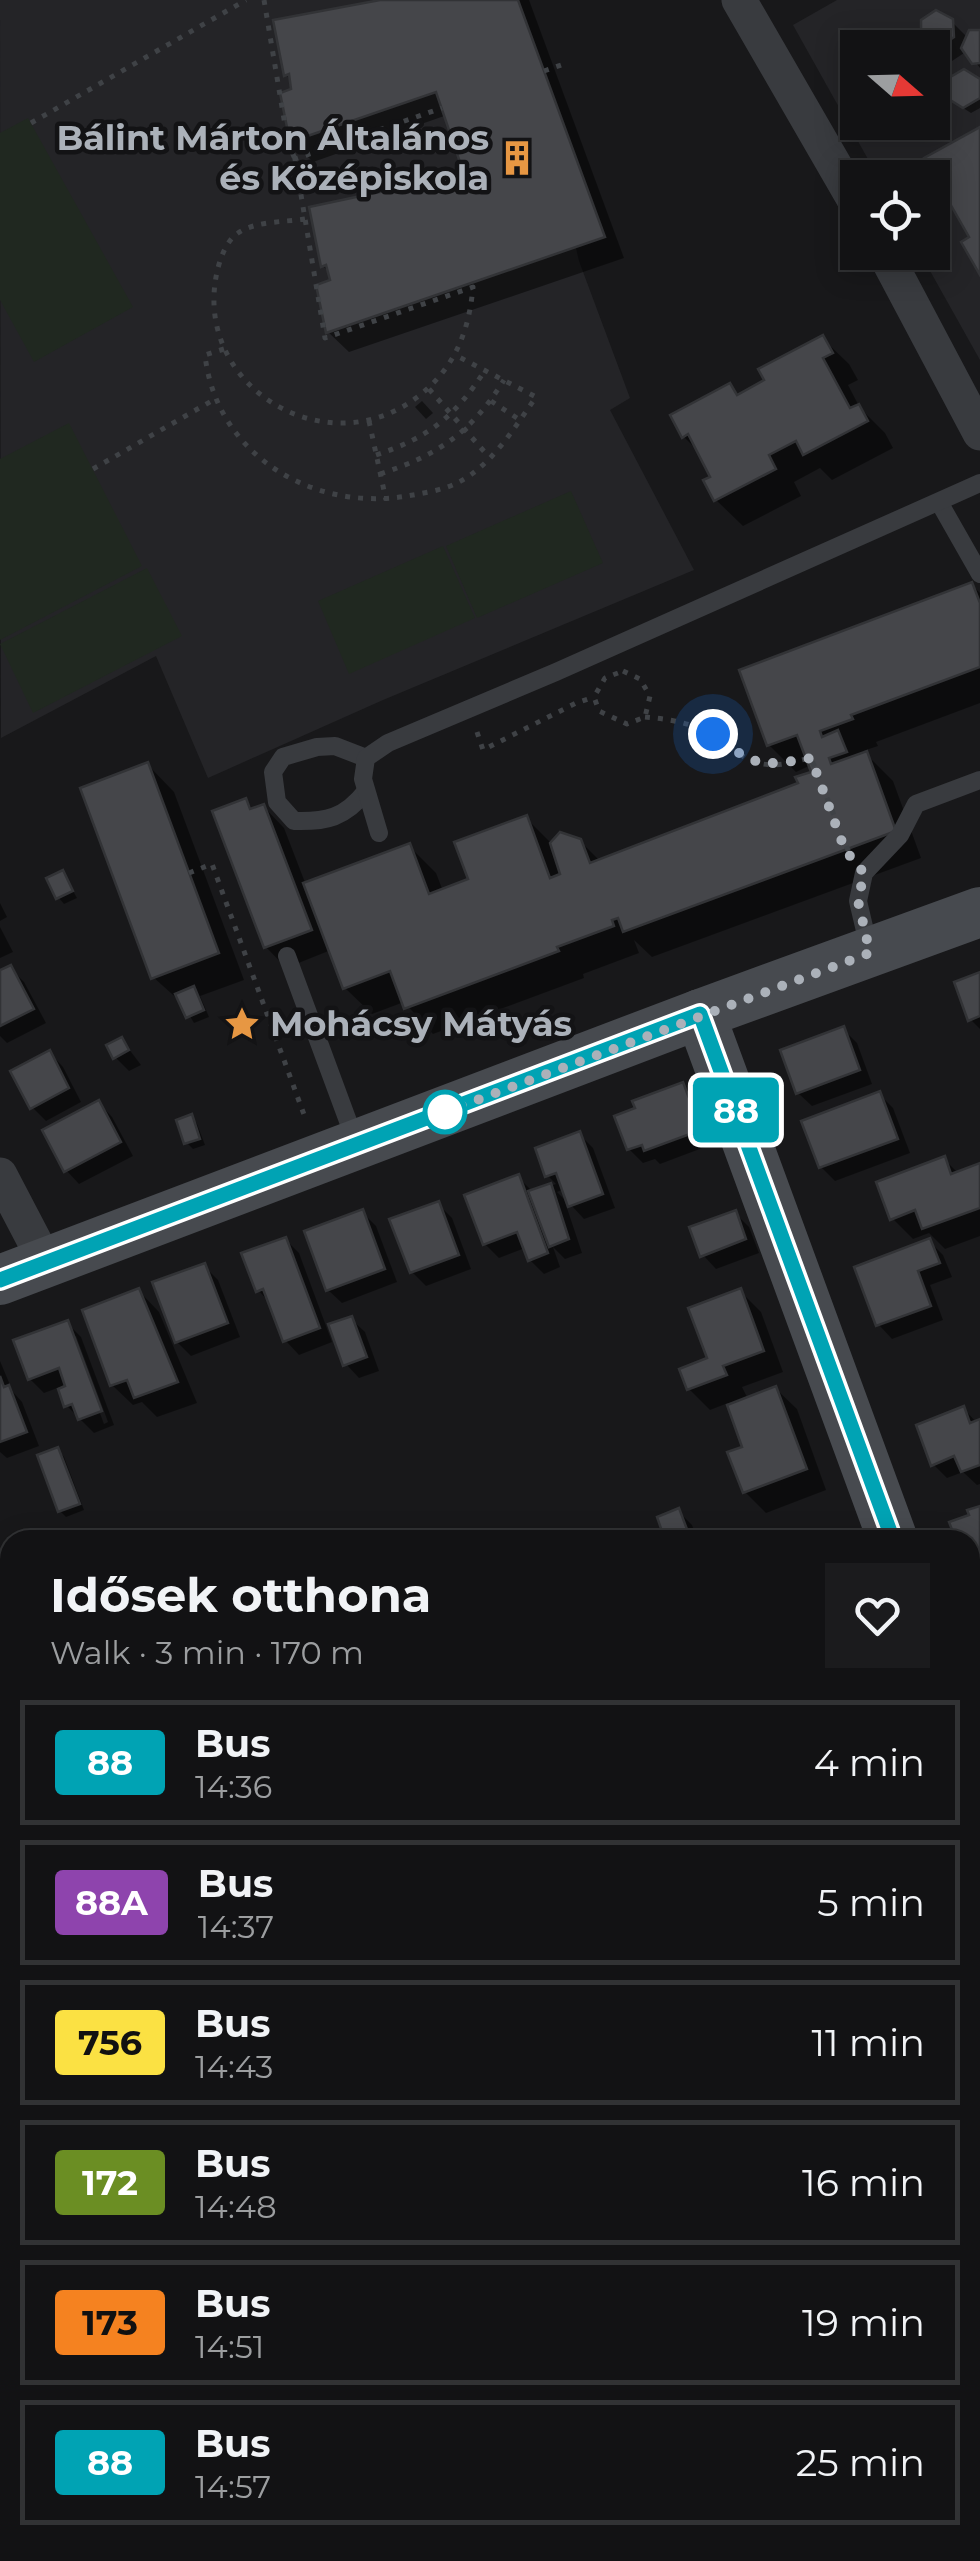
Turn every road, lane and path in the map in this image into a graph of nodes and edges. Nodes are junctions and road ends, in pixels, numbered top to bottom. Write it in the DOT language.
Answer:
graph roads {
  1 [pos="246,0"];
  2 [pos="264,0"];
  3 [pos="739,0"];
  4 [pos="566,63"];
  5 [pos="544,72"];
  6 [pos="442,108"];
  7 [pos="31,124"];
  8 [pos="296,159"];
  9 [pos="840,175"];
  10 [pos="305,219"];
  11 [pos="894,270"];
  12 [pos="224,348"];
  13 [pos="456,356"];
  14 [pos="485,370"];
  15 [pos="504,380"];
  16 [pos="429,388"];
  17 [pos="214,399"];
  18 [pos="491,400"];
  19 [pos="451,414"];
  20 [pos="520,420"];
  21 [pos="369,422"];
  22 [pos="465,430"];
  23 [pos="980,433"];
  24 [pos="376,455"];
  25 [pos="489,457"];
  26 [pos="93,469"];
  27 [pos="380,474"];
  28 [pos="980,484"];
  29 [pos="386,500"];
  30 [pos="939,502"];
  31 [pos="980,574"];
  32 [pos="594,698"];
  33 [pos="469,708"];
  34 [pos="645,717"];
  35 [pos="366,758"];
  36 [pos="980,780"];
  37 [pos="366,791"];
  38 [pos="379,833"];
  39 [pos="189,873"];
  40 [pos="864,873"];
  41 [pos="980,912"];
  42 [pos="870,953"];
  43 [pos="287,956"];
  44 [pos="700,1014"];
  45 [pos="339,1152"];
  46 [pos="0,1175"];
  47 [pos="46,1263"];
  48 [pos="0,1280"];
  49 [pos="889,1530"];
  1 -- 7 [label="path"];
  2 -- 8 [label="path"];
  3 -- 9 [label="street"];
  4 -- 5 [label="path"];
  6 -- 8 [label="path"];
  8 -- 10 [label="path"];
  10 -- 12 [label="path"];
  10 -- 13 [label="path"];
  11 -- 23 [label="street"];
  12 -- 17 [label="path"];
  12 -- 21 [label="path"];
  13 -- 14 [label="path"];
  13 -- 16 [label="path"];
  14 -- 15 [label="path"];
  14 -- 19 [label="path"];
  15 -- 18 [label="path"];
  15 -- 20 [label="path"];
  16 -- 19 [label="path"];
  16 -- 21 [label="path"];
  17 -- 26 [label="path"];
  17 -- 29 [label="path"];
  18 -- 20 [label="path"];
  18 -- 22 [label="path"];
  19 -- 22 [label="path"];
  19 -- 24 [label="path"];
  20 -- 25 [label="path"];
  21 -- 24 [label="path"];
  22 -- 25 [label="path"];
  22 -- 27 [label="path"];
  24 -- 27 [label="path"];
  25 -- 29 [label="path"];
  27 -- 29 [label="path"];
  28 -- 30 [label="lane"];
  30 -- 31 [label="lane"];
  30 -- 33 [label="lane"];
  32 -- 33 [label="path"];
  32 -- 34 [label="path"];
  32 -- 34 [label="path"];
  33 -- 35 [label="lane"];
  34 -- 40 [label="path"];
  35 -- 37 [label="lane"];
  35 -- 37 [label="lane"];
  36 -- 40 [label="lane"];
  37 -- 38 [label="lane"];
  39 -- 45 [label="path"];
  40 -- 42 [label="lane"];
  41 -- 42 [label="street"];
  42 -- 44 [label="street"];
  43 -- 45 [label="lane"];
  44 -- 45 [label="street"];
  44 -- 49 [label="street"];
  45 -- 47 [label="street"];
  46 -- 47 [label="street"];
  47 -- 48 [label="street"];
}
